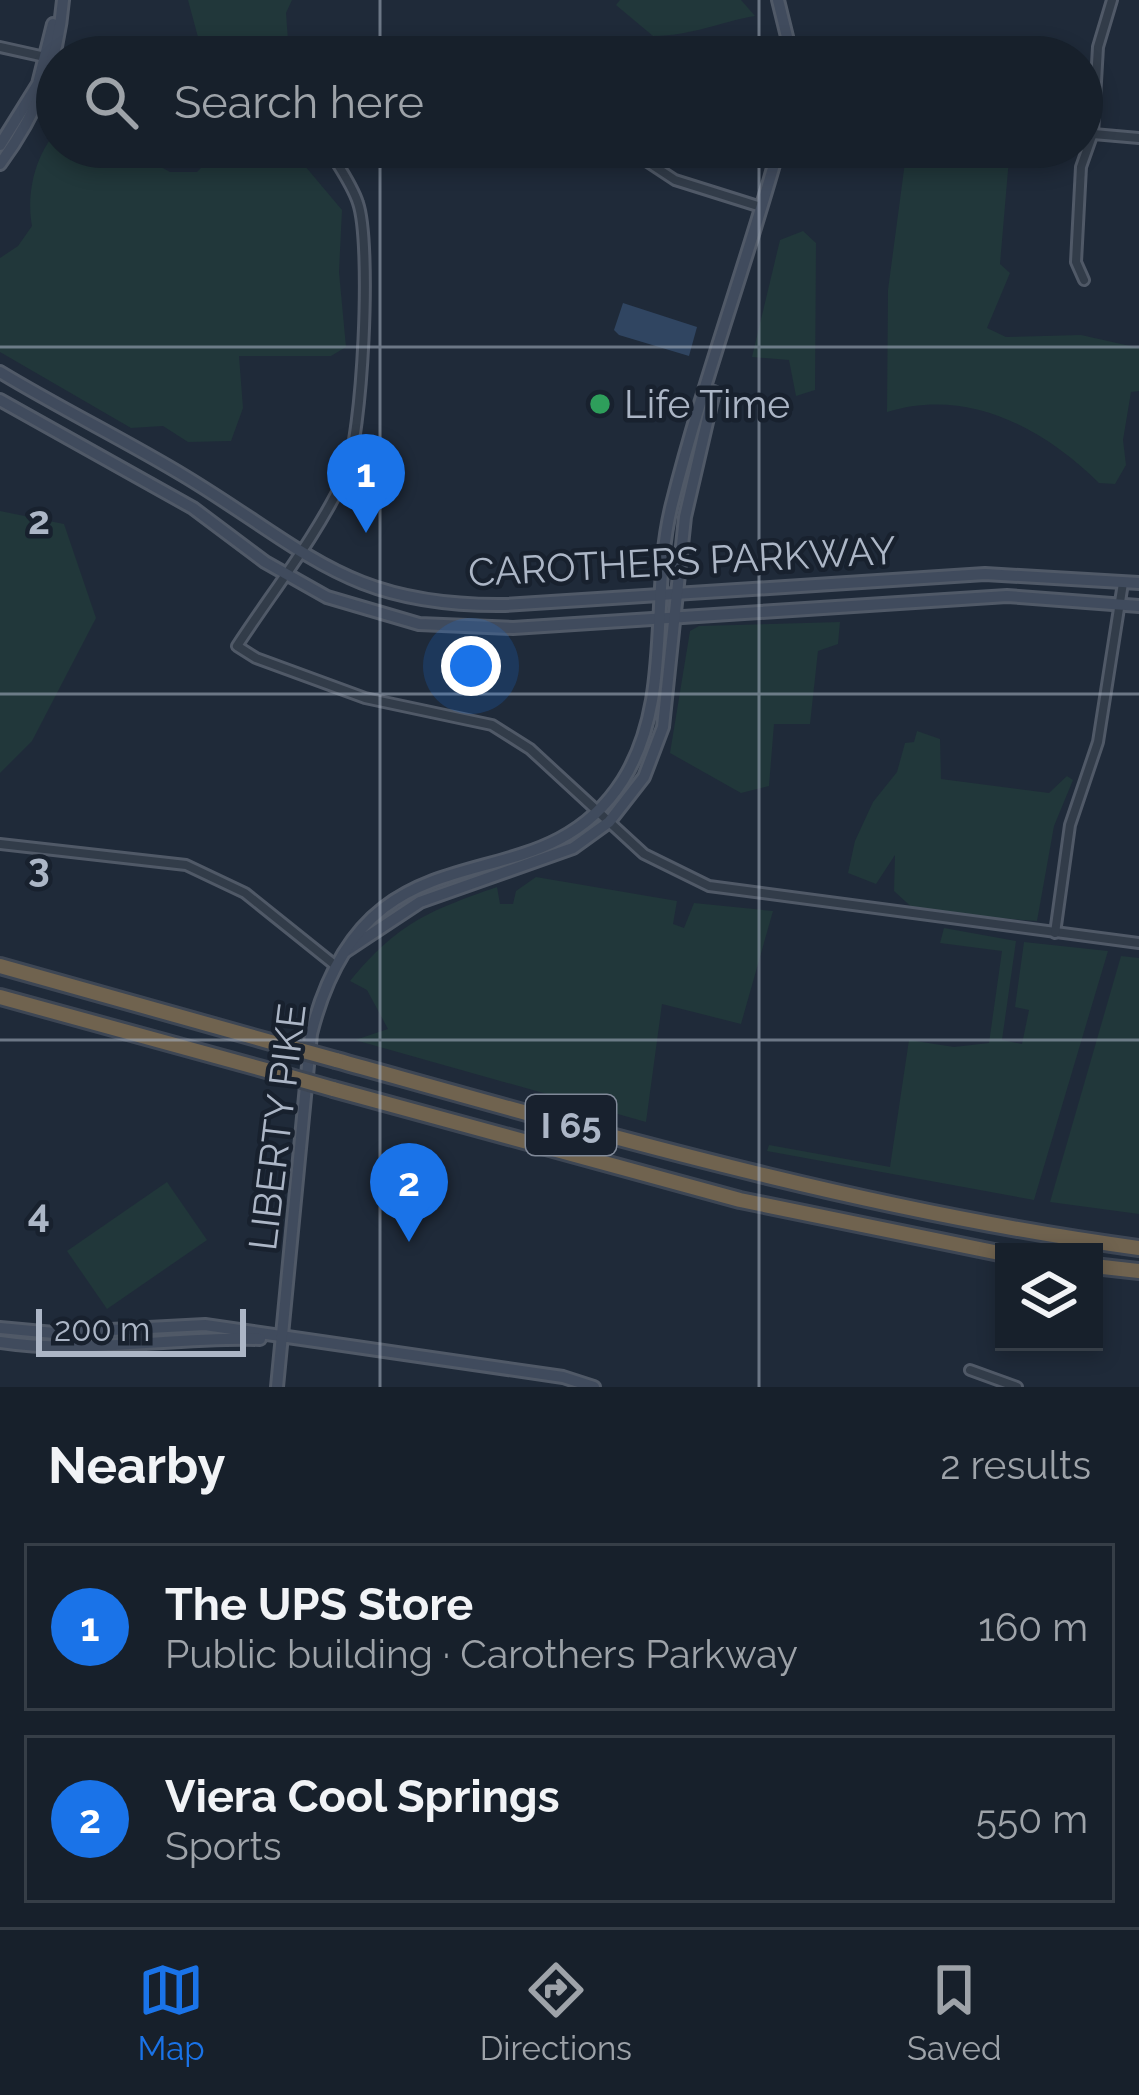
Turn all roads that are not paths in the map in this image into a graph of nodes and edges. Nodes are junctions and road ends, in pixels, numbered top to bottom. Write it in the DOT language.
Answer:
graph roads {
  1 [pos="59,0"];
  2 [pos="778,0"];
  3 [pos="1112,0"];
  4 [pos="55,36"];
  5 [pos="787,36"];
  6 [pos="1101,36"];
  7 [pos="0,47"];
  8 [pos="36,55"];
  9 [pos="36,90"];
  10 [pos="36,108"];
  11 [pos="1103,134"];
  12 [pos="1139,138"];
  13 [pos="0,145"];
  14 [pos="0,164"];
  15 [pos="338,168"];
  16 [pos="657,168"];
  17 [pos="773,168"];
  18 [pos="1081,168"];
  19 [pos="762,207"];
  20 [pos="1084,280"];
  21 [pos="742,281"];
  22 [pos="0,373"];
  23 [pos="0,400"];
  24 [pos="297,554"];
  25 [pos="287,574"];
  26 [pos="1119,580"];
  27 [pos="1139,583"];
  28 [pos="678,594"];
  29 [pos="662,595"];
  30 [pos="1117,602"];
  31 [pos="1139,606"];
  32 [pos="676,617"];
  33 [pos="659,618"];
  34 [pos="598,810"];
  35 [pos="609,822"];
  36 [pos="0,844"];
  37 [pos="495,860"];
  38 [pos="500,875"];
  39 [pos="1055,933"];
  40 [pos="1139,943"];
  41 [pos="346,951"];
  42 [pos="0,966"];
  43 [pos="336,966"];
  44 [pos="0,997"];
  45 [pos="1139,1248"];
  46 [pos="995,1252"];
  47 [pos="1103,1266"];
  48 [pos="1139,1271"];
  49 [pos="0,1328"];
  50 [pos="281,1340"];
  51 [pos="0,1342"];
  52 [pos="970,1370"];
  53 [pos="277,1387"];
  54 [pos="594,1387"];
  55 [pos="1017,1387"];
  1 -- 4 [label="main road"];
  2 -- 5 [label="main road"];
  3 -- 6 [label="street"];
  7 -- 8 [label="street"];
  9 -- 13 [label="main road"];
  10 -- 14 [label="main road"];
  11 -- 12 [label="street"];
  15 -- 24 [label="street"];
  16 -- 19 [label="street"];
  17 -- 19 [label="main road, LIBERTY PIKE"];
  18 -- 20 [label="street"];
  19 -- 21 [label="main road, LIBERTY PIKE"];
  21 -- 28 [label="main road, LIBERTY PIKE"];
  21 -- 29 [label="main road, LIBERTY PIKE"];
  22 -- 24 [label="main road, CAROTHERS PARKWAY"];
  23 -- 25 [label="main road, CAROTHERS PARKWAY"];
  24 -- 25 [label="street"];
  24 -- 29 [label="main road, CAROTHERS PARKWAY"];
  25 -- 33 [label="main road, CAROTHERS PARKWAY"];
  25 -- 34 [label="street"];
  26 -- 27 [label="main road, CAROTHERS PARKWAY"];
  26 -- 28 [label="main road, CAROTHERS PARKWAY"];
  26 -- 30 [label="street"];
  28 -- 29 [label="main road, CAROTHERS PARKWAY"];
  28 -- 32 [label="main road, LIBERTY PIKE"];
  29 -- 33 [label="main road, LIBERTY PIKE"];
  30 -- 31 [label="main road, CAROTHERS PARKWAY"];
  30 -- 32 [label="main road, CAROTHERS PARKWAY"];
  30 -- 39 [label="street"];
  32 -- 33 [label="main road, CAROTHERS PARKWAY"];
  32 -- 35 [label="main road, LIBERTY PIKE"];
  33 -- 34 [label="main road, LIBERTY PIKE"];
  34 -- 35 [label="street"];
  34 -- 37 [label="main road, LIBERTY PIKE"];
  35 -- 38 [label="main road, LIBERTY PIKE"];
  35 -- 39 [label="street"];
  36 -- 43 [label="street"];
  37 -- 38 [label="main road"];
  37 -- 41 [label="main road, LIBERTY PIKE"];
  38 -- 41 [label="main road, LIBERTY PIKE"];
  39 -- 40 [label="street"];
  41 -- 43 [label="main road, LIBERTY PIKE"];
  42 -- 45 [label="highway, I 65, bridge"];
  43 -- 50 [label="main road, LIBERTY PIKE"];
  44 -- 46 [label="highway, I 65, bridge"];
  47 -- 48 [label="highway"];
  49 -- 50 [label="main road"];
  50 -- 51 [label="main road"];
  50 -- 53 [label="main road, LIBERTY PIKE"];
  50 -- 54 [label="main road"];
  52 -- 55 [label="street"];
}
